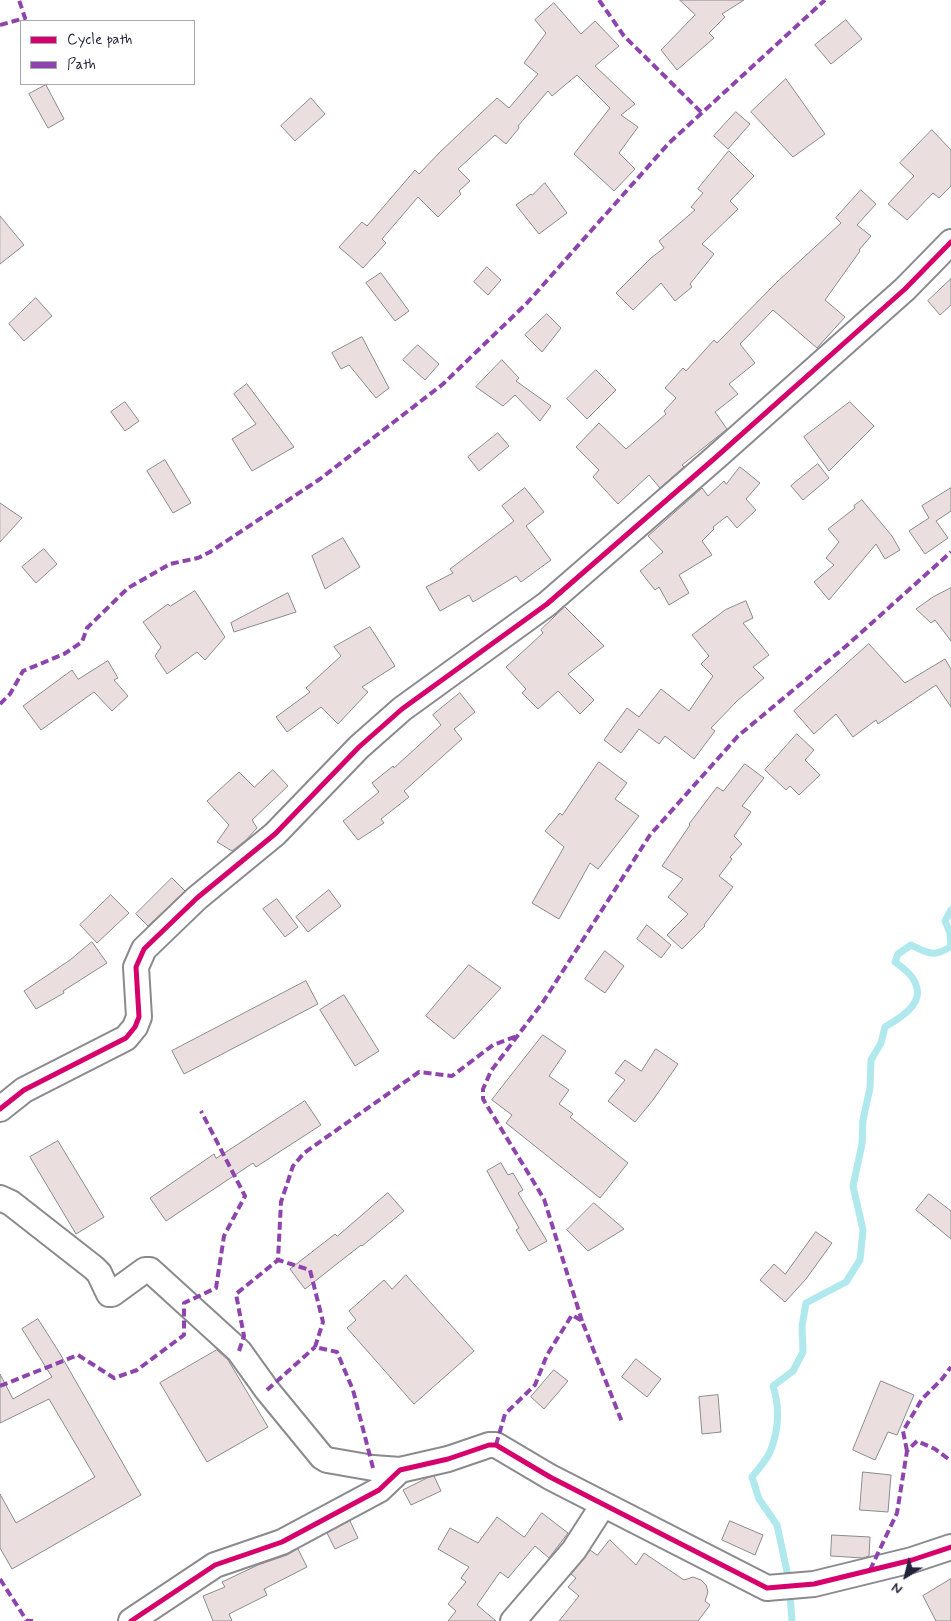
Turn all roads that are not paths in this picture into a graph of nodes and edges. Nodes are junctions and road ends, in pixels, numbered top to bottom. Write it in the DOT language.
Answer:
graph roads {
  1 [pos="951,242"];
  2 [pos="0,1109"];
  3 [pos="0,1198"];
  4 [pos="400,1470"];
  5 [pos="604,1505"];
  6 [pos="951,1547"];
  7 [pos="131,1621"];
  8 [pos="513,1621"];
  1 -- 2 [label="street"];
  3 -- 4 [label="street"];
  4 -- 5 [label="street"];
  4 -- 7 [label="street"];
  5 -- 6 [label="street"];
  5 -- 8 [label="street"];
}
